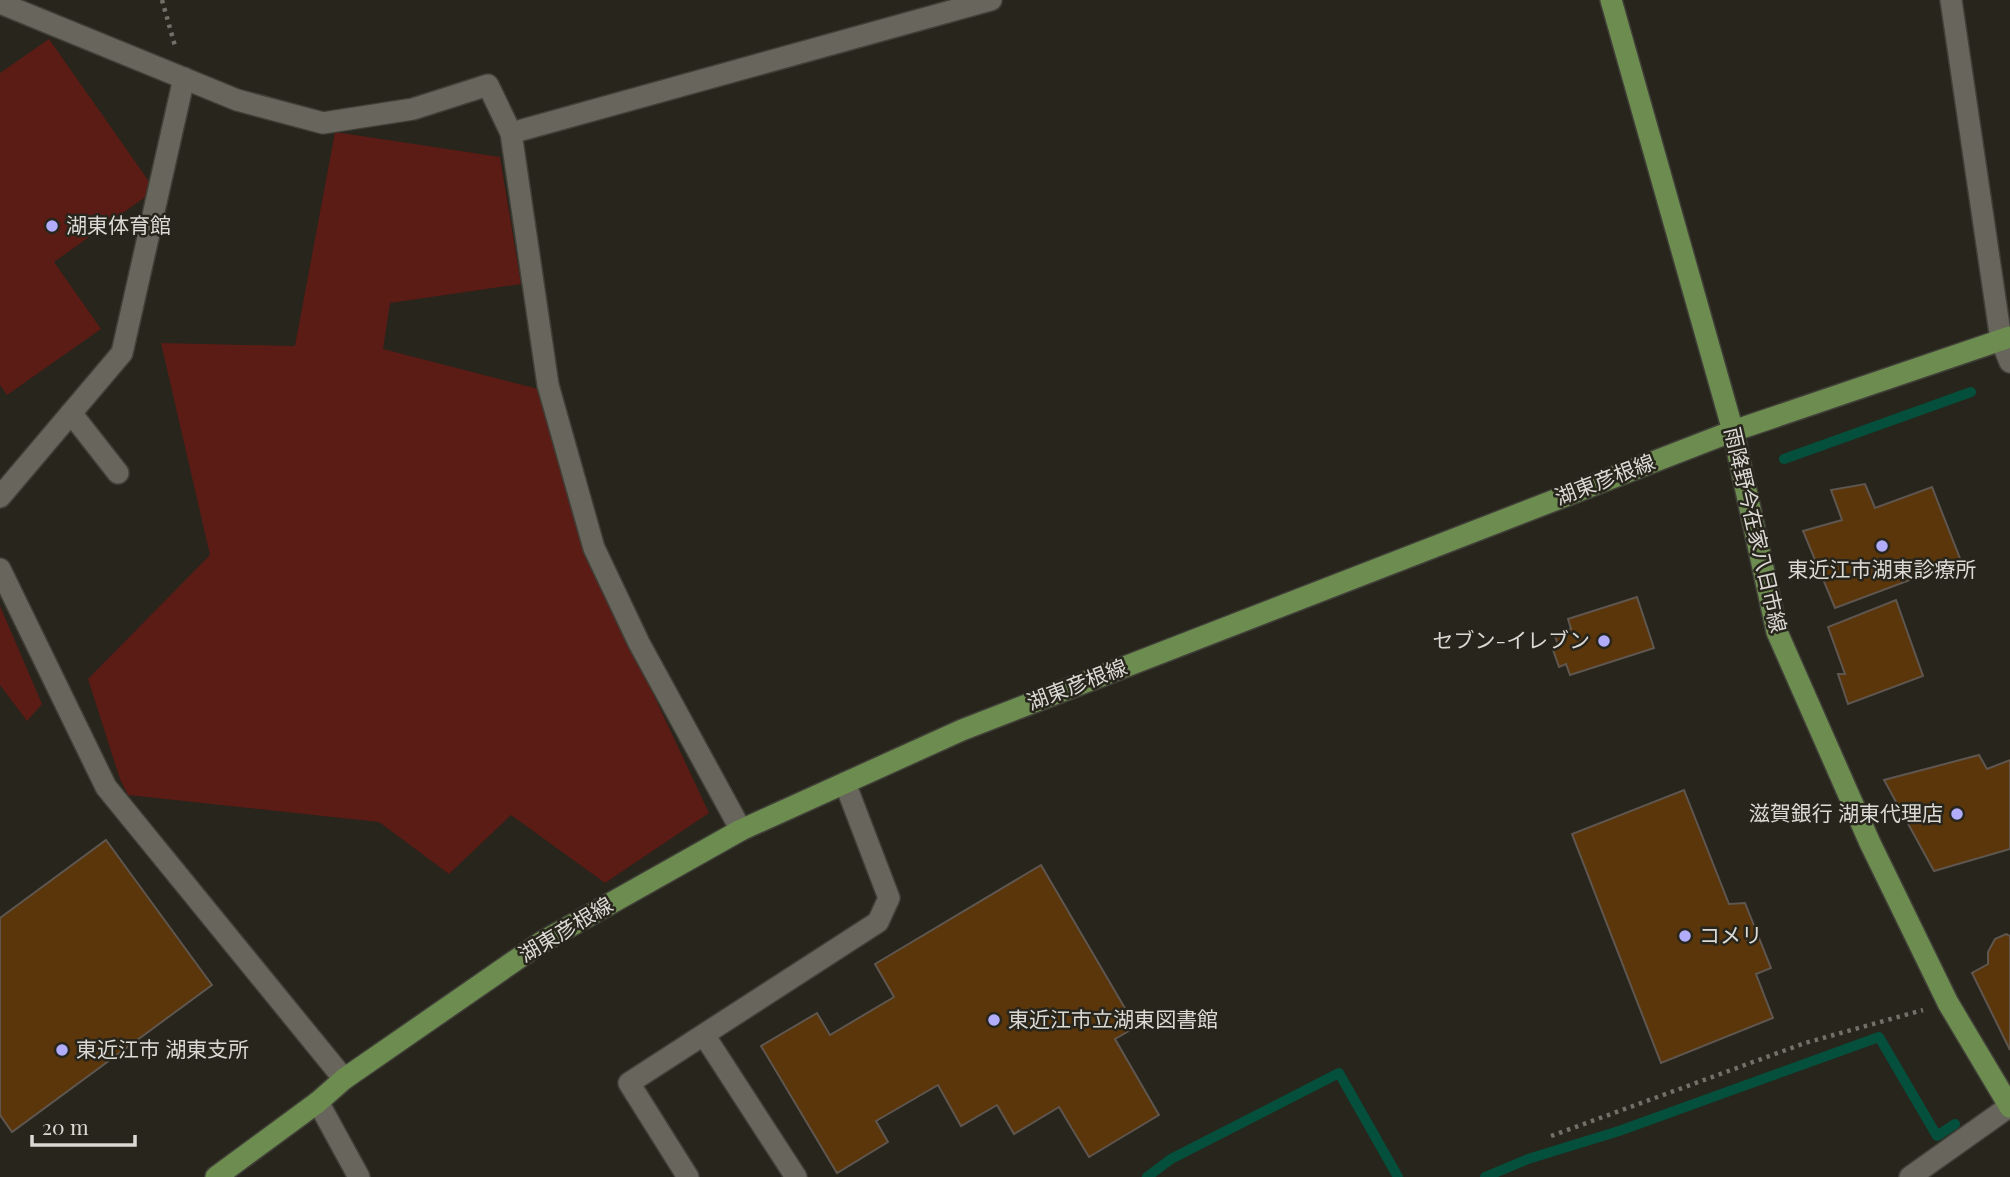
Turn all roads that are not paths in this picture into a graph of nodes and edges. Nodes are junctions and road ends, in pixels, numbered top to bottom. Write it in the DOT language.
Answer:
graph roads {
  1 [pos="992,0"];
  2 [pos="1611,0"];
  3 [pos="1951,0"];
  4 [pos="0,3"];
  5 [pos="184,78"];
  6 [pos="511,133"];
  7 [pos="2006,338"];
  8 [pos="2010,362"];
  9 [pos="71,413"];
  10 [pos="1733,431"];
  11 [pos="118,473"];
  12 [pos="0,497"];
  13 [pos="0,569"];
  14 [pos="845,783"];
  15 [pos="741,831"];
  16 [pos="704,1034"];
  17 [pos="344,1079"];
  18 [pos="318,1102"];
  19 [pos="2010,1106"];
  20 [pos="216,1177"];
  21 [pos="359,1177"];
  22 [pos="688,1177"];
  23 [pos="796,1177"];
  24 [pos="1910,1177"];
  1 -- 6 [label="street"];
  2 -- 10 [label="main road, 雨降野今在家八日市線"];
  3 -- 7 [label="street"];
  4 -- 5 [label="street"];
  5 -- 6 [label="street"];
  5 -- 9 [label="street"];
  6 -- 15 [label="street"];
  7 -- 8 [label="street"];
  7 -- 10 [label="main road, 湖東彦根線"];
  9 -- 11 [label="street"];
  9 -- 12 [label="street"];
  10 -- 14 [label="main road, 湖東彦根線"];
  10 -- 19 [label="main road, 雨降野今在家八日市線"];
  13 -- 17 [label="street"];
  14 -- 15 [label="main road, 湖東彦根線"];
  14 -- 16 [label="street"];
  15 -- 17 [label="main road, 湖東彦根線"];
  16 -- 22 [label="street"];
  16 -- 23 [label="street"];
  17 -- 18 [label="main road, 湖東彦根線"];
  18 -- 20 [label="main road, 湖東彦根線"];
  18 -- 21 [label="street"];
  19 -- 24 [label="street"];
}
